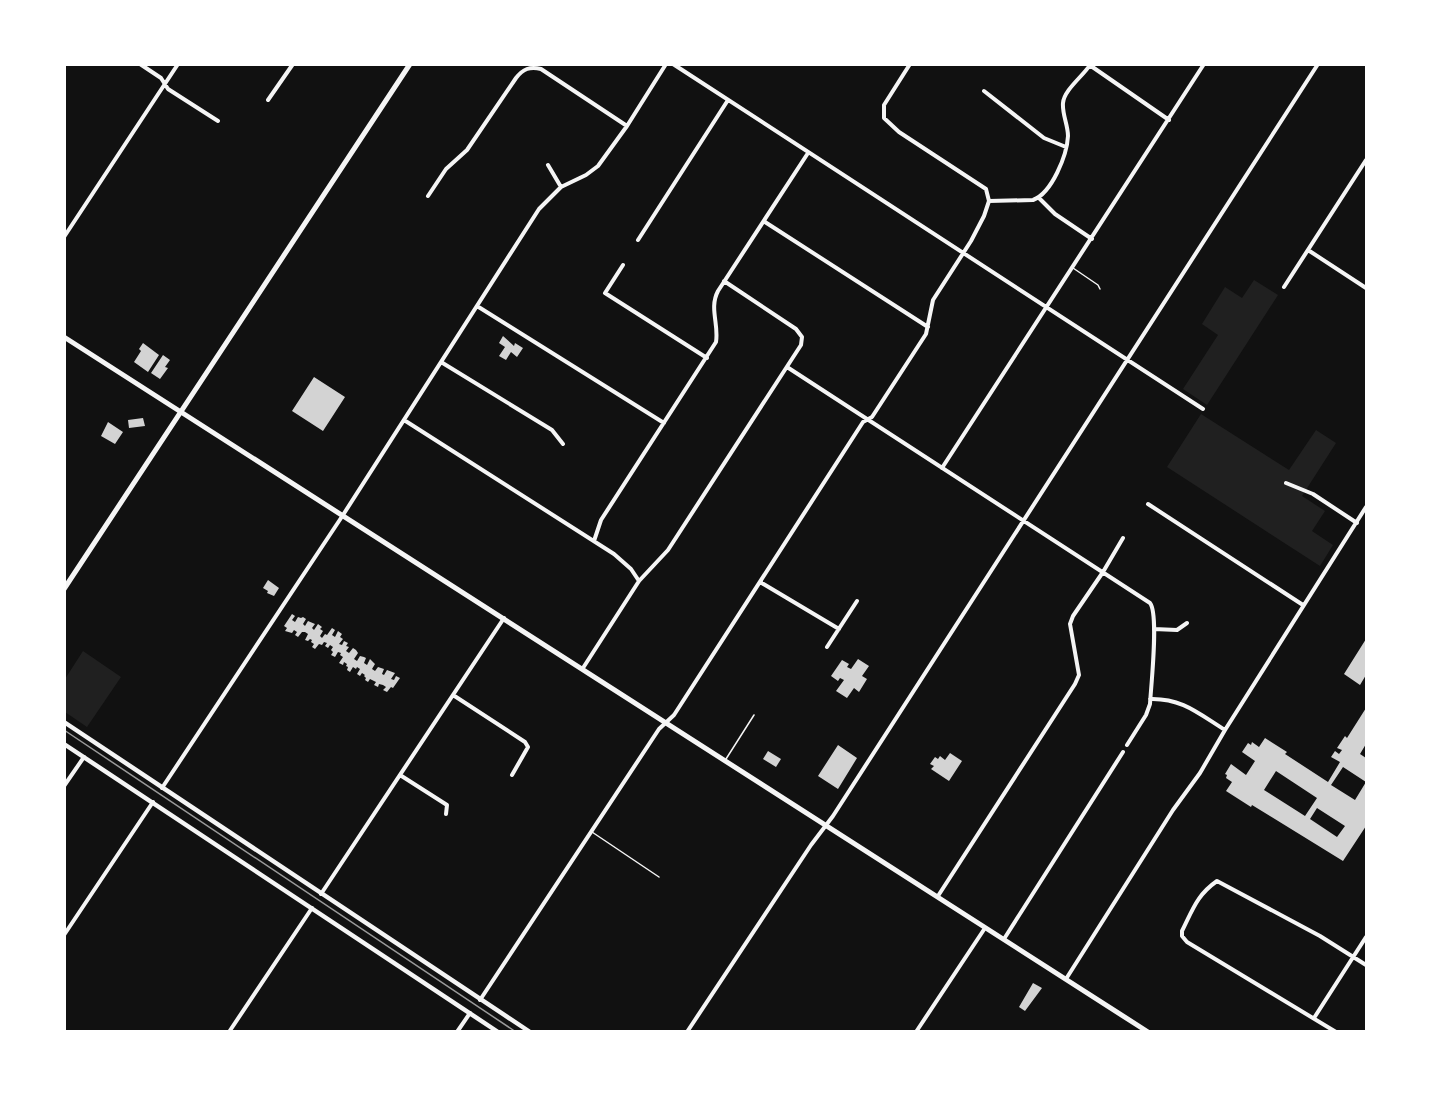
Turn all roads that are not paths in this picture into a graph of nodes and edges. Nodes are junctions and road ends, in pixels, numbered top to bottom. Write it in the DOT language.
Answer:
graph roads {
  1 [pos="140,64"];
  2 [pos="178,64"];
  3 [pos="293,64"];
  4 [pos="410,64"];
  5 [pos="666,64"];
  6 [pos="673,64"];
  7 [pos="910,64"];
  8 [pos="1204,64"];
  9 [pos="1318,64"];
  10 [pos="1090,65"];
  11 [pos="165,84"];
  12 [pos="984,91"];
  13 [pos="268,100"];
  14 [pos="728,100"];
  15 [pos="1169,120"];
  16 [pos="218,122"];
  17 [pos="627,126"];
  18 [pos="1066,147"];
  19 [pos="808,153"];
  20 [pos="1366,160"];
  21 [pos="548,165"];
  22 [pos="1361,169"];
  23 [pos="1366,172"];
  24 [pos="561,187"];
  25 [pos="428,196"];
  26 [pos="1039,198"];
  27 [pos="988,201"];
  28 [pos="765,222"];
  29 [pos="64,237"];
  30 [pos="1092,239"];
  31 [pos="638,240"];
  32 [pos="1308,250"];
  33 [pos="963,253"];
  34 [pos="623,265"];
  35 [pos="1073,268"];
  36 [pos="724,281"];
  37 [pos="1284,287"];
  38 [pos="1366,288"];
  39 [pos="1100,289"];
  40 [pos="477,306"];
  41 [pos="1046,307"];
  42 [pos="928,327"];
  43 [pos="64,337"];
  44 [pos="707,358"];
  45 [pos="1127,361"];
  46 [pos="441,362"];
  47 [pos="787,367"];
  48 [pos="1203,409"];
  49 [pos="182,412"];
  50 [pos="404,420"];
  51 [pos="867,420"];
  52 [pos="664,423"];
  53 [pos="563,444"];
  54 [pos="942,468"];
  55 [pos="1286,483"];
  56 [pos="1148,504"];
  57 [pos="1366,507"];
  58 [pos="343,515"];
  59 [pos="1024,522"];
  60 [pos="1357,523"];
  61 [pos="1123,538"];
  62 [pos="594,541"];
  63 [pos="1103,572"];
  64 [pos="639,581"];
  65 [pos="760,582"];
  66 [pos="64,589"];
  67 [pos="857,601"];
  68 [pos="1304,605"];
  69 [pos="504,618"];
  70 [pos="1187,623"];
  71 [pos="839,629"];
  72 [pos="1154,629"];
  73 [pos="827,647"];
  74 [pos="583,668"];
  75 [pos="453,695"];
  76 [pos="1150,699"];
  77 [pos="754,715"];
  78 [pos="64,722"];
  79 [pos="666,722"];
  80 [pos="1225,729"];
  81 [pos="64,744"];
  82 [pos="1127,745"];
  83 [pos="1123,752"];
  84 [pos="84,757"];
  85 [pos="725,760"];
  86 [pos="400,775"];
  87 [pos="512,775"];
  88 [pos="64,786"];
  89 [pos="162,788"];
  90 [pos="153,801"];
  91 [pos="446,814"];
  92 [pos="826,825"];
  93 [pos="591,831"];
  94 [pos="659,877"];
  95 [pos="321,894"];
  96 [pos="938,896"];
  97 [pos="312,907"];
  98 [pos="986,927"];
  99 [pos="64,935"];
  100 [pos="1366,937"];
  101 [pos="1004,939"];
  102 [pos="1354,957"];
  103 [pos="1366,965"];
  104 [pos="1066,979"];
  105 [pos="480,1000"];
  106 [pos="470,1012"];
  107 [pos="1314,1018"];
  108 [pos="1147,1031"];
  109 [pos="229,1032"];
  110 [pos="458,1032"];
  111 [pos="498,1032"];
  112 [pos="530,1032"];
  113 [pos="687,1032"];
  114 [pos="916,1032"];
  115 [pos="1336,1032"];
  1 -- 11 [label="street"];
  2 -- 11 [label="street"];
  3 -- 13 [label="street"];
  4 -- 49 [label="main road"];
  5 -- 17 [label="street"];
  6 -- 14 [label="street"];
  7 -- 27 [label="street"];
  8 -- 15 [label="street"];
  9 -- 45 [label="street"];
  10 -- 15 [label="street"];
  10 -- 18 [label="street"];
  11 -- 16 [label="street"];
  11 -- 29 [label="street"];
  12 -- 18 [label="street"];
  14 -- 19 [label="street"];
  14 -- 31 [label="street"];
  15 -- 30 [label="street"];
  17 -- 24 [label="street"];
  17 -- 25 [label="street"];
  18 -- 26 [label="street"];
  19 -- 28 [label="street"];
  19 -- 33 [label="street"];
  20 -- 22 [label="street"];
  21 -- 24 [label="street"];
  22 -- 23 [label="street"];
  22 -- 32 [label="street"];
  24 -- 40 [label="street"];
  26 -- 27 [label="street"];
  26 -- 30 [label="street"];
  27 -- 33 [label="street"];
  28 -- 36 [label="street"];
  28 -- 42 [label="street"];
  30 -- 35 [label="street"];
  32 -- 37 [label="street"];
  32 -- 38 [label="street"];
  33 -- 41 [label="street"];
  33 -- 42 [label="street"];
  34 -- 44 [label="street"];
  35 -- 39 [label="lane"];
  35 -- 41 [label="street"];
  36 -- 44 [label="street"];
  36 -- 47 [label="street"];
  40 -- 46 [label="street"];
  40 -- 52 [label="street"];
  41 -- 45 [label="street"];
  41 -- 54 [label="street"];
  42 -- 51 [label="street"];
  43 -- 49 [label="main road"];
  44 -- 52 [label="street"];
  45 -- 48 [label="street"];
  45 -- 59 [label="street"];
  46 -- 50 [label="street"];
  46 -- 53 [label="street"];
  47 -- 51 [label="street"];
  47 -- 64 [label="street"];
  49 -- 58 [label="main road"];
  49 -- 66 [label="main road"];
  50 -- 58 [label="street"];
  50 -- 62 [label="street"];
  51 -- 54 [label="street"];
  51 -- 65 [label="street"];
  52 -- 62 [label="street"];
  54 -- 59 [label="street"];
  55 -- 60 [label="street"];
  56 -- 68 [label="street"];
  57 -- 60 [label="street"];
  58 -- 69 [label="main road"];
  58 -- 89 [label="street"];
  59 -- 63 [label="street"];
  59 -- 92 [label="street"];
  60 -- 68 [label="street"];
  61 -- 63 [label="street"];
  62 -- 64 [label="street"];
  63 -- 72 [label="street"];
  63 -- 96 [label="street"];
  64 -- 74 [label="street"];
  65 -- 71 [label="street"];
  65 -- 79 [label="street"];
  67 -- 71 [label="street"];
  68 -- 80 [label="street"];
  69 -- 74 [label="main road"];
  69 -- 75 [label="street"];
  70 -- 72 [label="street"];
  71 -- 73 [label="street"];
  72 -- 76 [label="street"];
  74 -- 79 [label="main road"];
  75 -- 86 [label="street"];
  75 -- 87 [label="street"];
  76 -- 80 [label="street"];
  76 -- 82 [label="street"];
  77 -- 85 [label="lane"];
  78 -- 89 [label="street"];
  79 -- 85 [label="main road"];
  79 -- 93 [label="street"];
  80 -- 104 [label="street"];
  81 -- 84 [label="street"];
  83 -- 101 [label="street"];
  84 -- 88 [label="street"];
  84 -- 90 [label="street"];
  85 -- 92 [label="main road"];
  86 -- 91 [label="street"];
  86 -- 95 [label="street"];
  89 -- 95 [label="street"];
  90 -- 97 [label="street"];
  90 -- 99 [label="street"];
  92 -- 96 [label="main road"];
  92 -- 113 [label="street"];
  93 -- 94 [label="lane"];
  93 -- 105 [label="street"];
  95 -- 105 [label="street"];
  96 -- 98 [label="main road"];
  97 -- 106 [label="street"];
  97 -- 109 [label="street"];
  98 -- 101 [label="main road"];
  98 -- 114 [label="street"];
  100 -- 102 [label="street"];
  101 -- 104 [label="main road"];
  102 -- 103 [label="street"];
  102 -- 107 [label="street"];
  102 -- 107 [label="street"];
  104 -- 108 [label="main road"];
  105 -- 112 [label="street"];
  106 -- 110 [label="street"];
  106 -- 111 [label="street"];
  107 -- 115 [label="street"];
}
